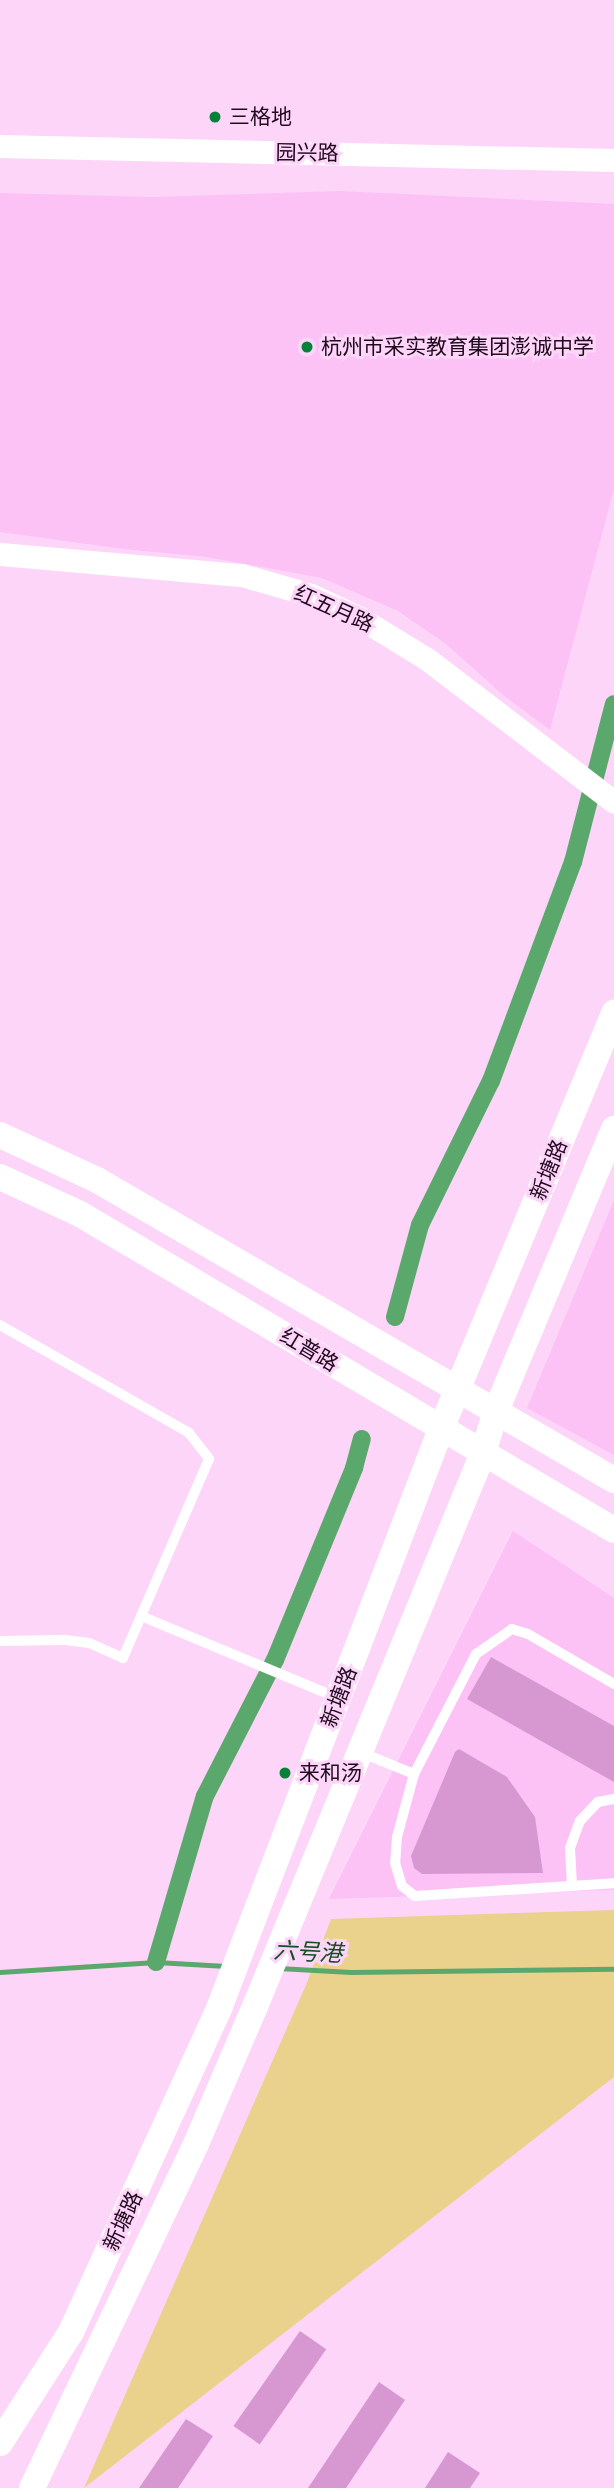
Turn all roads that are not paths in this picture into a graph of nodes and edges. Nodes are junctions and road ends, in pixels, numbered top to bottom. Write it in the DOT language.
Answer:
graph roads {
  1 [pos="0,146"];
  2 [pos="614,160"];
  3 [pos="0,554"];
  4 [pos="612,800"];
  5 [pos="614,1013"];
  6 [pos="614,1129"];
  7 [pos="0,1135"];
  8 [pos="0,1177"];
  9 [pos="0,1325"];
  10 [pos="458,1391"];
  11 [pos="496,1411"];
  12 [pos="441,1429"];
  13 [pos="483,1453"];
  14 [pos="614,1480"];
  15 [pos="614,1530"];
  16 [pos="141,1616"];
  17 [pos="0,1641"];
  18 [pos="614,1684"];
  19 [pos="338,1698"];
  20 [pos="360,1752"];
  21 [pos="414,1774"];
  22 [pos="614,1799"];
  23 [pos="614,1883"];
  24 [pos="572,1886"];
  25 [pos="0,2443"];
  26 [pos="32,2488"];
  1 -- 2 [label="street, 园兴路"];
  3 -- 4 [label="street, 红五月路"];
  5 -- 10 [label="main road, 新塘路"];
  6 -- 11 [label="main road, 新塘路"];
  7 -- 10 [label="main road, 红普路"];
  8 -- 12 [label="main road, 红普路"];
  9 -- 16 [label="lane"];
  10 -- 11 [label="main road, 红普路"];
  10 -- 12 [label="main road, 新塘路"];
  11 -- 13 [label="main road, 新塘路"];
  11 -- 14 [label="main road, 红普路"];
  12 -- 13 [label="main road, 红普路"];
  12 -- 19 [label="main road, 新塘路"];
  13 -- 15 [label="main road, 红普路"];
  13 -- 20 [label="main road, 新塘路"];
  16 -- 17 [label="lane"];
  16 -- 19 [label="lane"];
  18 -- 21 [label="lane"];
  19 -- 25 [label="main road, 新塘路"];
  20 -- 21 [label="lane"];
  20 -- 26 [label="main road, 新塘路"];
  21 -- 24 [label="lane"];
  22 -- 24 [label="lane"];
  23 -- 24 [label="lane"];
}
